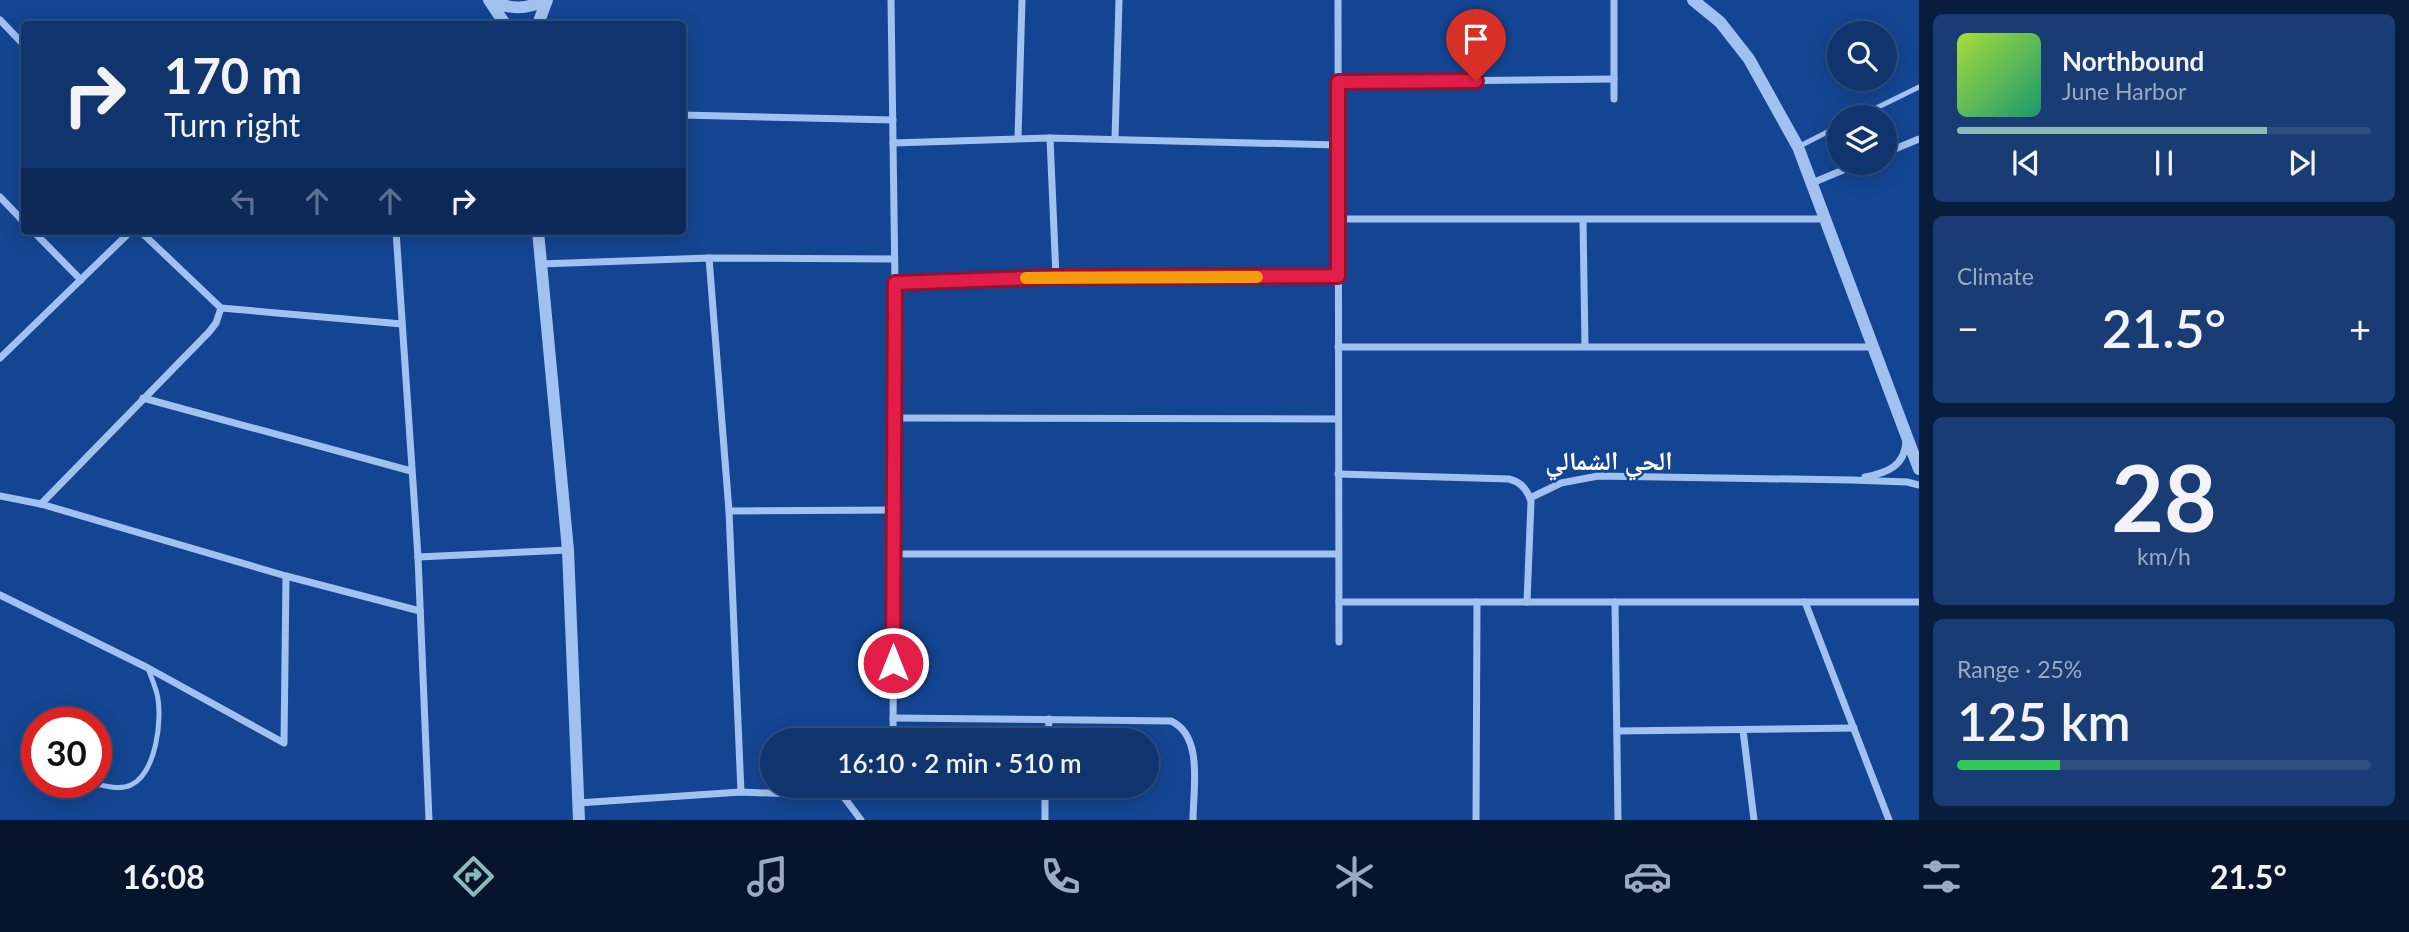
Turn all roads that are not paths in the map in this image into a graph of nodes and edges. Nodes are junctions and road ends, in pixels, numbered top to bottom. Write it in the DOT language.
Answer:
graph roads {
  1 [pos="491,0"];
  2 [pos="546,0"];
  3 [pos="891,0"];
  4 [pos="1022,0"];
  5 [pos="1119,0"];
  6 [pos="1338,0"];
  7 [pos="1614,0"];
  8 [pos="1693,0"];
  9 [pos="0,20"];
  10 [pos="503,21"];
  11 [pos="539,21"];
  12 [pos="21,42"];
  13 [pos="1614,79"];
  14 [pos="1338,82"];
  15 [pos="1919,88"];
  16 [pos="1614,99"];
  17 [pos="1883,105"];
  18 [pos="686,115"];
  19 [pos="893,120"];
  20 [pos="1827,132"];
  21 [pos="1018,138"];
  22 [pos="1050,138"];
  23 [pos="1115,139"];
  24 [pos="1919,139"];
  25 [pos="893,143"];
  26 [pos="1338,145"];
  27 [pos="1798,146"];
  28 [pos="1897,148"];
  29 [pos="1831,175"];
  30 [pos="1812,183"];
  31 [pos="0,197"];
  32 [pos="21,219"];
  33 [pos="1338,219"];
  34 [pos="1825,219"];
  35 [pos="1583,220"];
  36 [pos="37,235"];
  37 [pos="127,235"];
  38 [pos="143,235"];
  39 [pos="396,235"];
  40 [pos="538,235"];
  41 [pos="709,258"];
  42 [pos="894,259"];
  43 [pos="540,264"];
  44 [pos="1338,276"];
  45 [pos="1056,277"];
  46 [pos="81,280"];
  47 [pos="895,283"];
  48 [pos="221,308"];
  49 [pos="402,324"];
  50 [pos="1585,346"];
  51 [pos="1338,347"];
  52 [pos="1872,347"];
  53 [pos="0,358"];
  54 [pos="143,398"];
  55 [pos="894,418"];
  56 [pos="1338,419"];
  57 [pos="1904,432"];
  58 [pos="1919,469"];
  59 [pos="411,471"];
  60 [pos="1338,474"];
  61 [pos="1851,480"];
  62 [pos="1919,485"];
  63 [pos="0,496"];
  64 [pos="1530,498"];
  65 [pos="41,503"];
  66 [pos="894,510"];
  67 [pos="729,511"];
  68 [pos="568,550"];
  69 [pos="894,554"];
  70 [pos="1338,554"];
  71 [pos="418,557"];
  72 [pos="286,576"];
  73 [pos="0,595"];
  74 [pos="1339,602"];
  75 [pos="1477,602"];
  76 [pos="1527,602"];
  77 [pos="1615,602"];
  78 [pos="1805,602"];
  79 [pos="1919,602"];
  80 [pos="420,611"];
  81 [pos="1339,642"];
  82 [pos="148,668"];
  83 [pos="893,718"];
  84 [pos="1049,719"];
  85 [pos="893,728"];
  86 [pos="1049,728"];
  87 [pos="1854,728"];
  88 [pos="1743,730"];
  89 [pos="1617,731"];
  90 [pos="112,787"];
  91 [pos="741,792"];
  92 [pos="760,793"];
  93 [pos="844,798"];
  94 [pos="1045,798"];
  95 [pos="578,803"];
  96 [pos="429,820"];
  97 [pos="579,820"];
  98 [pos="861,820"];
  99 [pos="1045,820"];
  100 [pos="1193,820"];
  101 [pos="1476,820"];
  102 [pos="1618,820"];
  103 [pos="1754,820"];
  104 [pos="1889,820"];
  1 -- 2 [label="street"];
  1 -- 10 [label="street"];
  2 -- 11 [label="street"];
  3 -- 19 [label="street"];
  4 -- 21 [label="street"];
  5 -- 23 [label="street"];
  6 -- 14 [label="street"];
  7 -- 13 [label="street"];
  8 -- 27 [label="street"];
  9 -- 12 [label="street"];
  13 -- 14 [label="street"];
  13 -- 16 [label="street"];
  14 -- 26 [label="street"];
  15 -- 17 [label="lane"];
  18 -- 19 [label="street"];
  19 -- 25 [label="street"];
  20 -- 27 [label="lane"];
  21 -- 22 [label="street"];
  21 -- 25 [label="street"];
  22 -- 23 [label="street"];
  22 -- 45 [label="street"];
  23 -- 26 [label="street"];
  24 -- 28 [label="street"];
  25 -- 42 [label="street"];
  26 -- 33 [label="street"];
  27 -- 30 [label="street"];
  29 -- 30 [label="street"];
  30 -- 34 [label="street"];
  31 -- 32 [label="street"];
  33 -- 35 [label="street"];
  33 -- 44 [label="street"];
  34 -- 35 [label="street"];
  34 -- 52 [label="street"];
  35 -- 50 [label="street"];
  36 -- 46 [label="street"];
  37 -- 46 [label="street"];
  38 -- 48 [label="street"];
  39 -- 49 [label="street"];
  40 -- 43 [label="street"];
  41 -- 42 [label="street"];
  41 -- 43 [label="street"];
  41 -- 67 [label="street"];
  42 -- 47 [label="street"];
  43 -- 68 [label="street"];
  44 -- 45 [label="street"];
  44 -- 51 [label="street"];
  45 -- 47 [label="street"];
  46 -- 53 [label="street"];
  47 -- 55 [label="street"];
  48 -- 49 [label="street"];
  48 -- 54 [label="street"];
  49 -- 59 [label="street"];
  50 -- 51 [label="street"];
  50 -- 52 [label="street"];
  51 -- 56 [label="street"];
  52 -- 57 [label="street"];
  54 -- 59 [label="street"];
  54 -- 65 [label="street"];
  55 -- 56 [label="street"];
  55 -- 66 [label="street"];
  56 -- 60 [label="street"];
  57 -- 58 [label="street"];
  57 -- 61 [label="street"];
  59 -- 71 [label="street"];
  60 -- 64 [label="street"];
  60 -- 70 [label="street"];
  61 -- 62 [label="street"];
  61 -- 64 [label="street"];
  63 -- 65 [label="street"];
  64 -- 76 [label="street"];
  65 -- 72 [label="street"];
  66 -- 67 [label="street"];
  66 -- 69 [label="street"];
  67 -- 91 [label="street"];
  68 -- 71 [label="street"];
  68 -- 95 [label="street"];
  69 -- 70 [label="street"];
  69 -- 83 [label="street"];
  70 -- 74 [label="street"];
  71 -- 80 [label="street"];
  72 -- 80 [label="street"];
  72 -- 82 [label="street"];
  73 -- 82 [label="street"];
  74 -- 75 [label="street"];
  74 -- 81 [label="street"];
  75 -- 76 [label="street"];
  75 -- 101 [label="street"];
  76 -- 77 [label="street"];
  77 -- 78 [label="street"];
  77 -- 89 [label="street"];
  78 -- 79 [label="street"];
  78 -- 87 [label="street"];
  80 -- 96 [label="street"];
  82 -- 90 [label="lane"];
  83 -- 84 [label="street"];
  83 -- 85 [label="street"];
  84 -- 86 [label="street"];
  84 -- 100 [label="street"];
  87 -- 88 [label="street"];
  87 -- 104 [label="street"];
  88 -- 89 [label="street"];
  88 -- 103 [label="street"];
  89 -- 102 [label="street"];
  91 -- 92 [label="street"];
  91 -- 95 [label="street"];
  93 -- 98 [label="street"];
  94 -- 99 [label="street"];
  95 -- 97 [label="street"];
}
